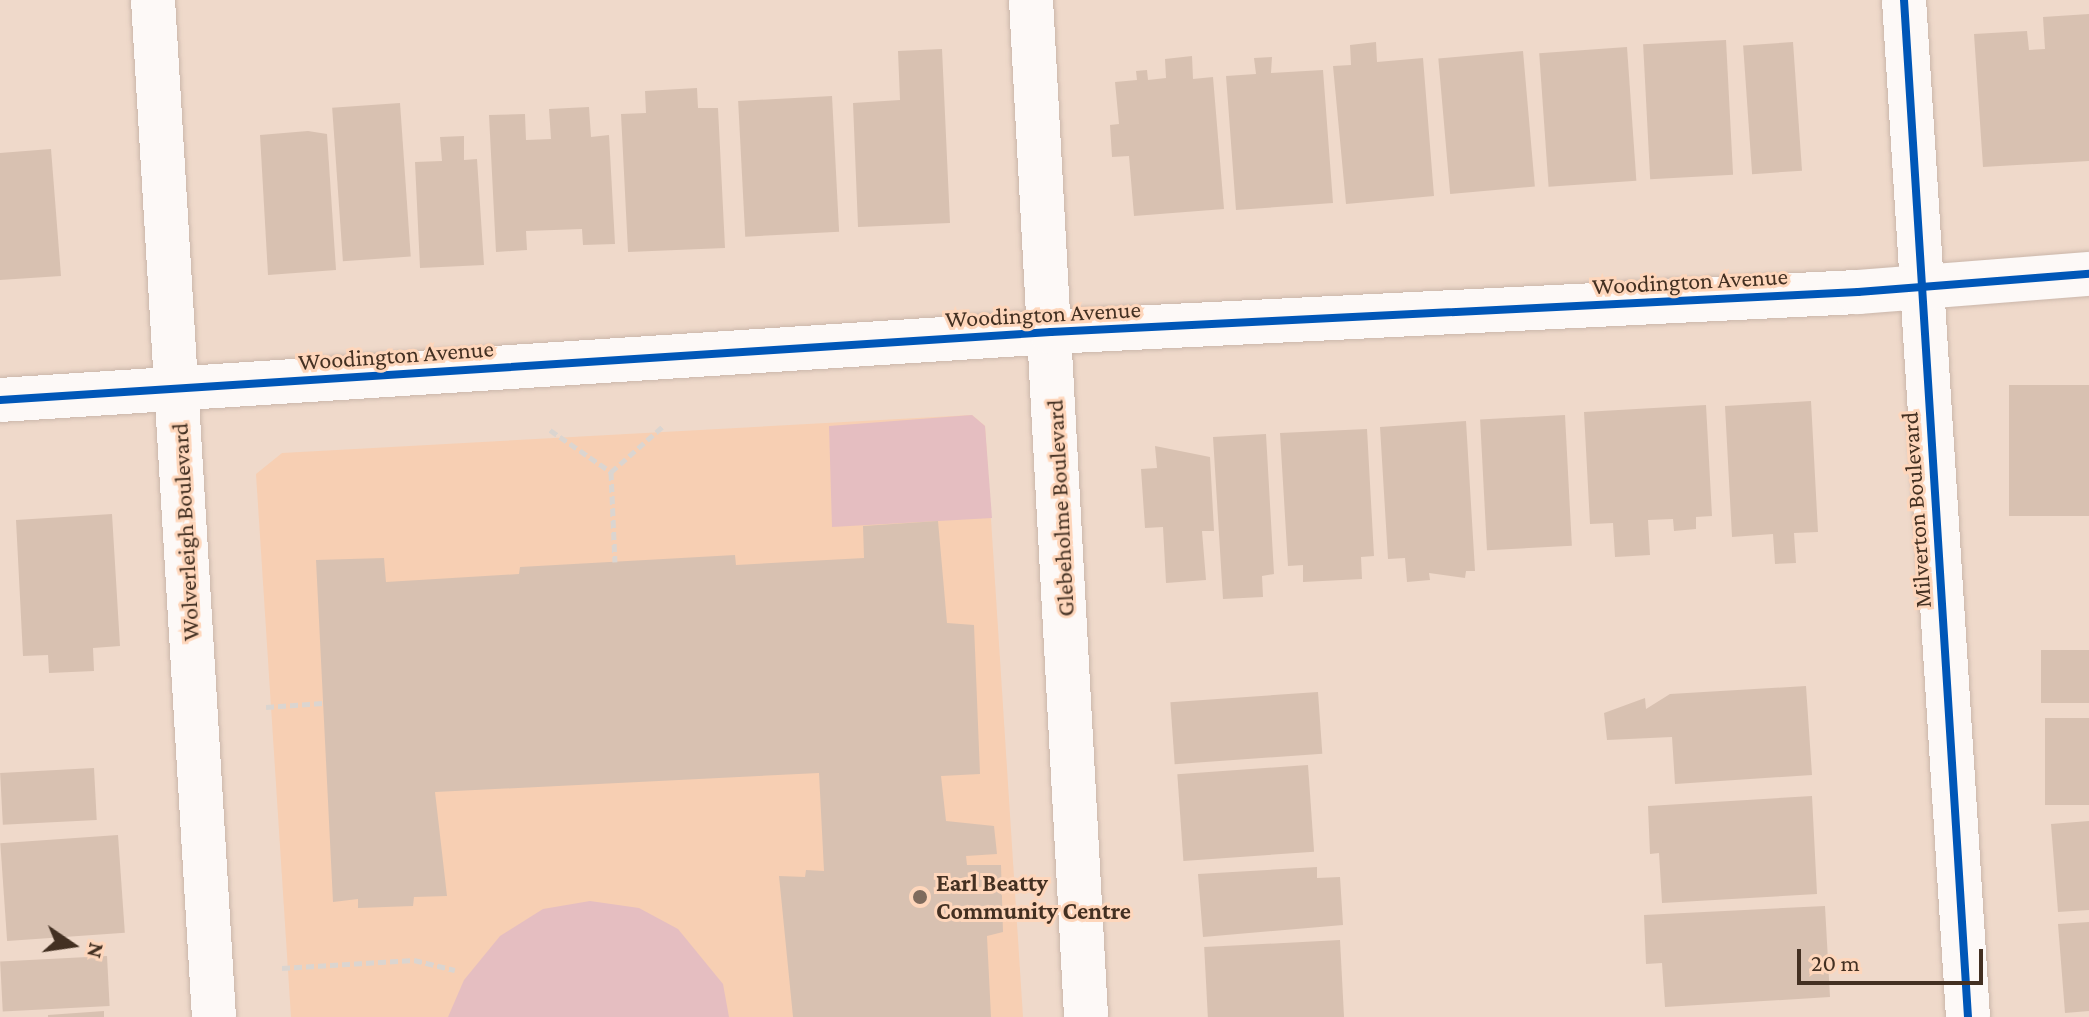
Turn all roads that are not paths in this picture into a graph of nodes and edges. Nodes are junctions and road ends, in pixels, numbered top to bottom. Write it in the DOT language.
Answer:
graph roads {
  1 [pos="153,0"];
  2 [pos="1031,0"];
  3 [pos="1904,0"];
  4 [pos="2089,274"];
  5 [pos="1921,288"];
  6 [pos="1051,332"];
  7 [pos="176,388"];
  8 [pos="0,400"];
  9 [pos="214,1017"];
  10 [pos="1086,1017"];
  11 [pos="1968,1017"];
  1 -- 7 [label="street, Wolverleigh Boulevard"];
  2 -- 6 [label="street, Glebeholme Boulevard"];
  3 -- 5 [label="street, Milverton Boulevard"];
  4 -- 5 [label="street, Woodington Avenue"];
  5 -- 6 [label="street, Woodington Avenue"];
  5 -- 11 [label="street, Milverton Boulevard"];
  6 -- 7 [label="street, Woodington Avenue"];
  6 -- 10 [label="street, Glebeholme Boulevard"];
  7 -- 8 [label="street, Woodington Avenue"];
  7 -- 9 [label="street, Wolverleigh Boulevard"];
}
